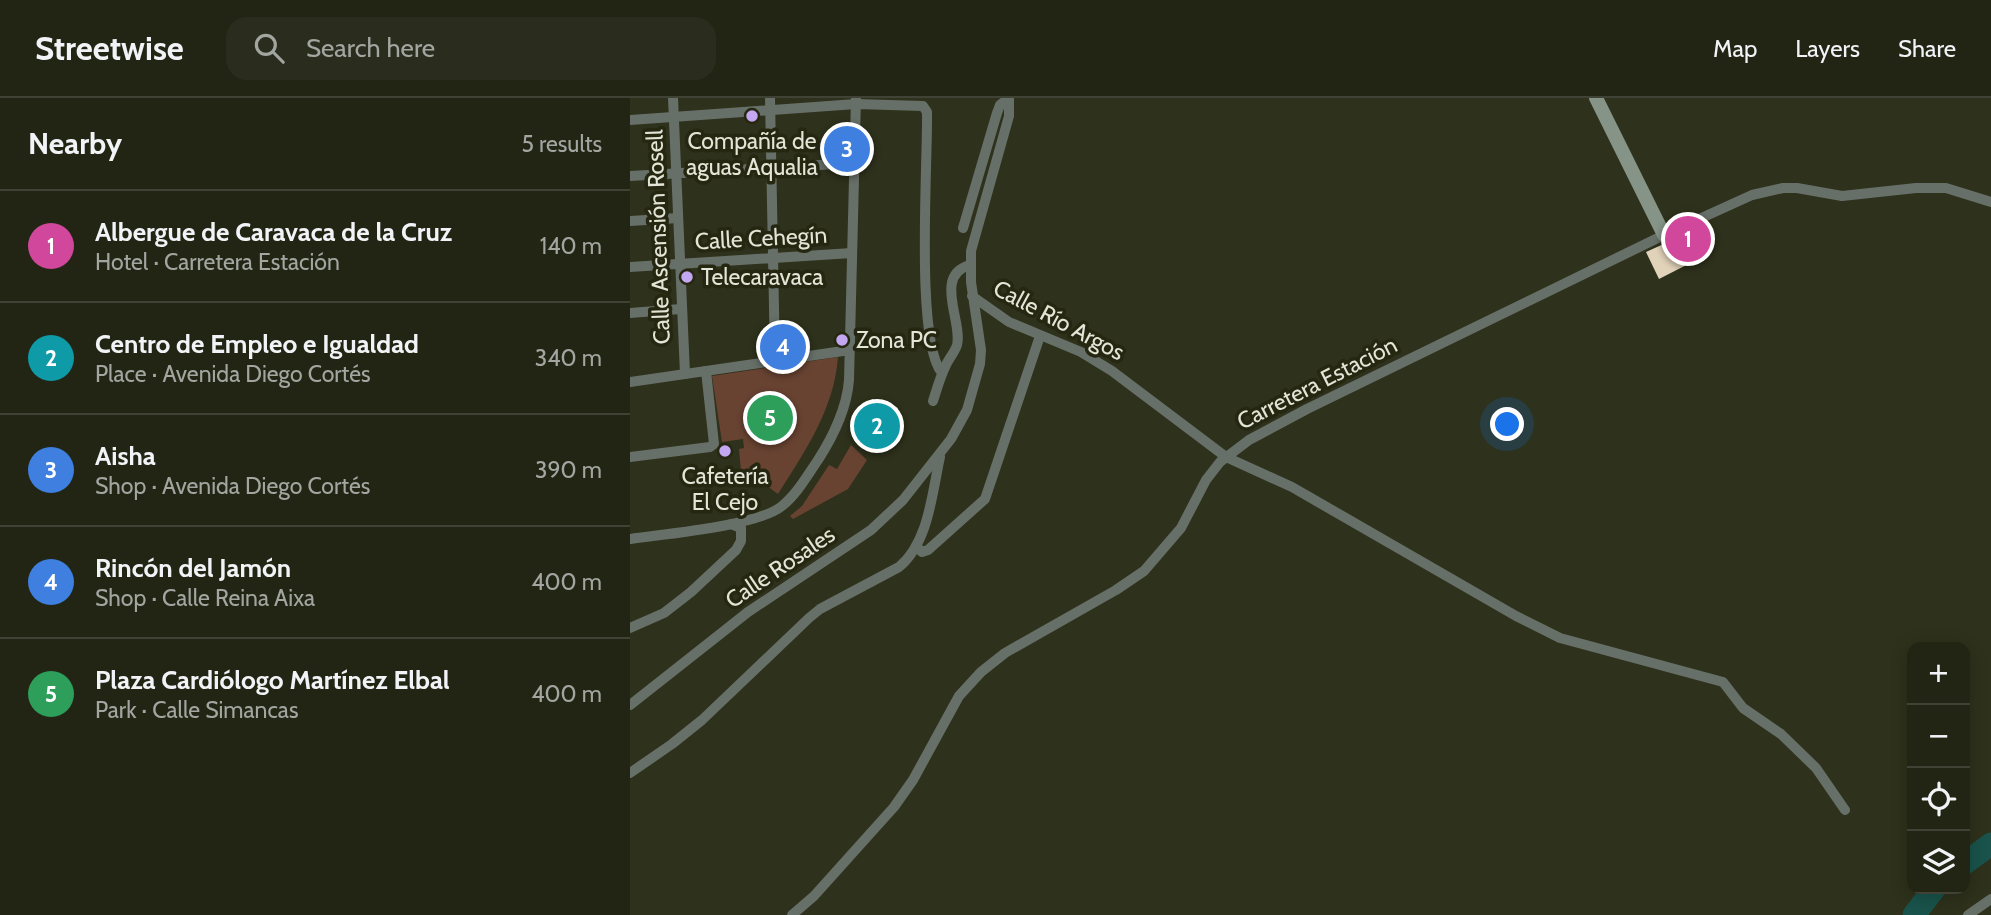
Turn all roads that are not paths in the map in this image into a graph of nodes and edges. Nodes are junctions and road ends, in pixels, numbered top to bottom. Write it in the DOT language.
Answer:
graph roads {
  1 [pos="673,98"];
  2 [pos="1009,98"];
  3 [pos="1596,98"];
  4 [pos="856,101"];
  5 [pos="770,104"];
  6 [pos="674,118"];
  7 [pos="630,120"];
  8 [pos="854,163"];
  9 [pos="772,167"];
  10 [pos="677,173"];
  11 [pos="630,176"];
  12 [pos="1991,202"];
  13 [pos="678,218"];
  14 [pos="630,221"];
  15 [pos="963,228"];
  16 [pos="1664,235"];
  17 [pos="852,253"];
  18 [pos="772,258"];
  19 [pos="679,263"];
  20 [pos="970,265"];
  21 [pos="630,267"];
  22 [pos="972,296"];
  23 [pos="681,309"];
  24 [pos="630,313"];
  25 [pos="1040,335"];
  26 [pos="850,350"];
  27 [pos="775,359"];
  28 [pos="706,371"];
  29 [pos="942,373"];
  30 [pos="685,374"];
  31 [pos="630,382"];
  32 [pos="933,401"];
  33 [pos="941,451"];
  34 [pos="630,457"];
  35 [pos="1226,457"];
  36 [pos="731,524"];
  37 [pos="630,539"];
  38 [pos="917,547"];
  39 [pos="630,628"];
  40 [pos="630,705"];
  41 [pos="630,773"];
  42 [pos="1845,810"];
  43 [pos="1991,900"];
  44 [pos="792,915"];
  45 [pos="1968,915"];
  1 -- 6 [label="street, Calle Ascensión Rosell"];
  2 -- 15 [label="street"];
  2 -- 20 [label="street"];
  3 -- 16 [label="street"];
  4 -- 5 [label="street"];
  4 -- 8 [label="street"];
  4 -- 29 [label="street"];
  5 -- 6 [label="street"];
  5 -- 9 [label="street"];
  6 -- 7 [label="street"];
  6 -- 10 [label="street, Calle Ascensión Rosell"];
  8 -- 9 [label="street"];
  8 -- 17 [label="street"];
  9 -- 10 [label="street"];
  9 -- 18 [label="street"];
  10 -- 11 [label="street"];
  10 -- 13 [label="street, Calle Ascensión Rosell"];
  12 -- 16 [label="street, Carretera Estación"];
  13 -- 14 [label="street"];
  13 -- 19 [label="street, Calle Ascensión Rosell"];
  16 -- 35 [label="street, Carretera Estación"];
  17 -- 18 [label="street, Calle Cehegín"];
  17 -- 26 [label="street"];
  18 -- 19 [label="street, Calle Cehegín"];
  18 -- 27 [label="street"];
  19 -- 21 [label="street, Calle Cehegín"];
  19 -- 23 [label="street, Calle Ascensión Rosell"];
  20 -- 22 [label="street"];
  20 -- 29 [label="street"];
  22 -- 25 [label="street, Calle Río Argos"];
  22 -- 33 [label="street"];
  23 -- 24 [label="street"];
  23 -- 30 [label="street, Calle Ascensión Rosell"];
  25 -- 35 [label="street, Calle Río Argos"];
  25 -- 38 [label="street"];
  26 -- 27 [label="street"];
  26 -- 36 [label="street"];
  27 -- 28 [label="street"];
  28 -- 30 [label="street"];
  28 -- 34 [label="street"];
  29 -- 32 [label="street"];
  30 -- 31 [label="street"];
  33 -- 38 [label="street"];
  33 -- 40 [label="street, Calle Rosales"];
  35 -- 42 [label="street, Calle Río Argos"];
  35 -- 44 [label="street, Carretera Estación"];
  36 -- 37 [label="street"];
  36 -- 39 [label="street"];
  38 -- 41 [label="street"];
  43 -- 45 [label="street"];
}
